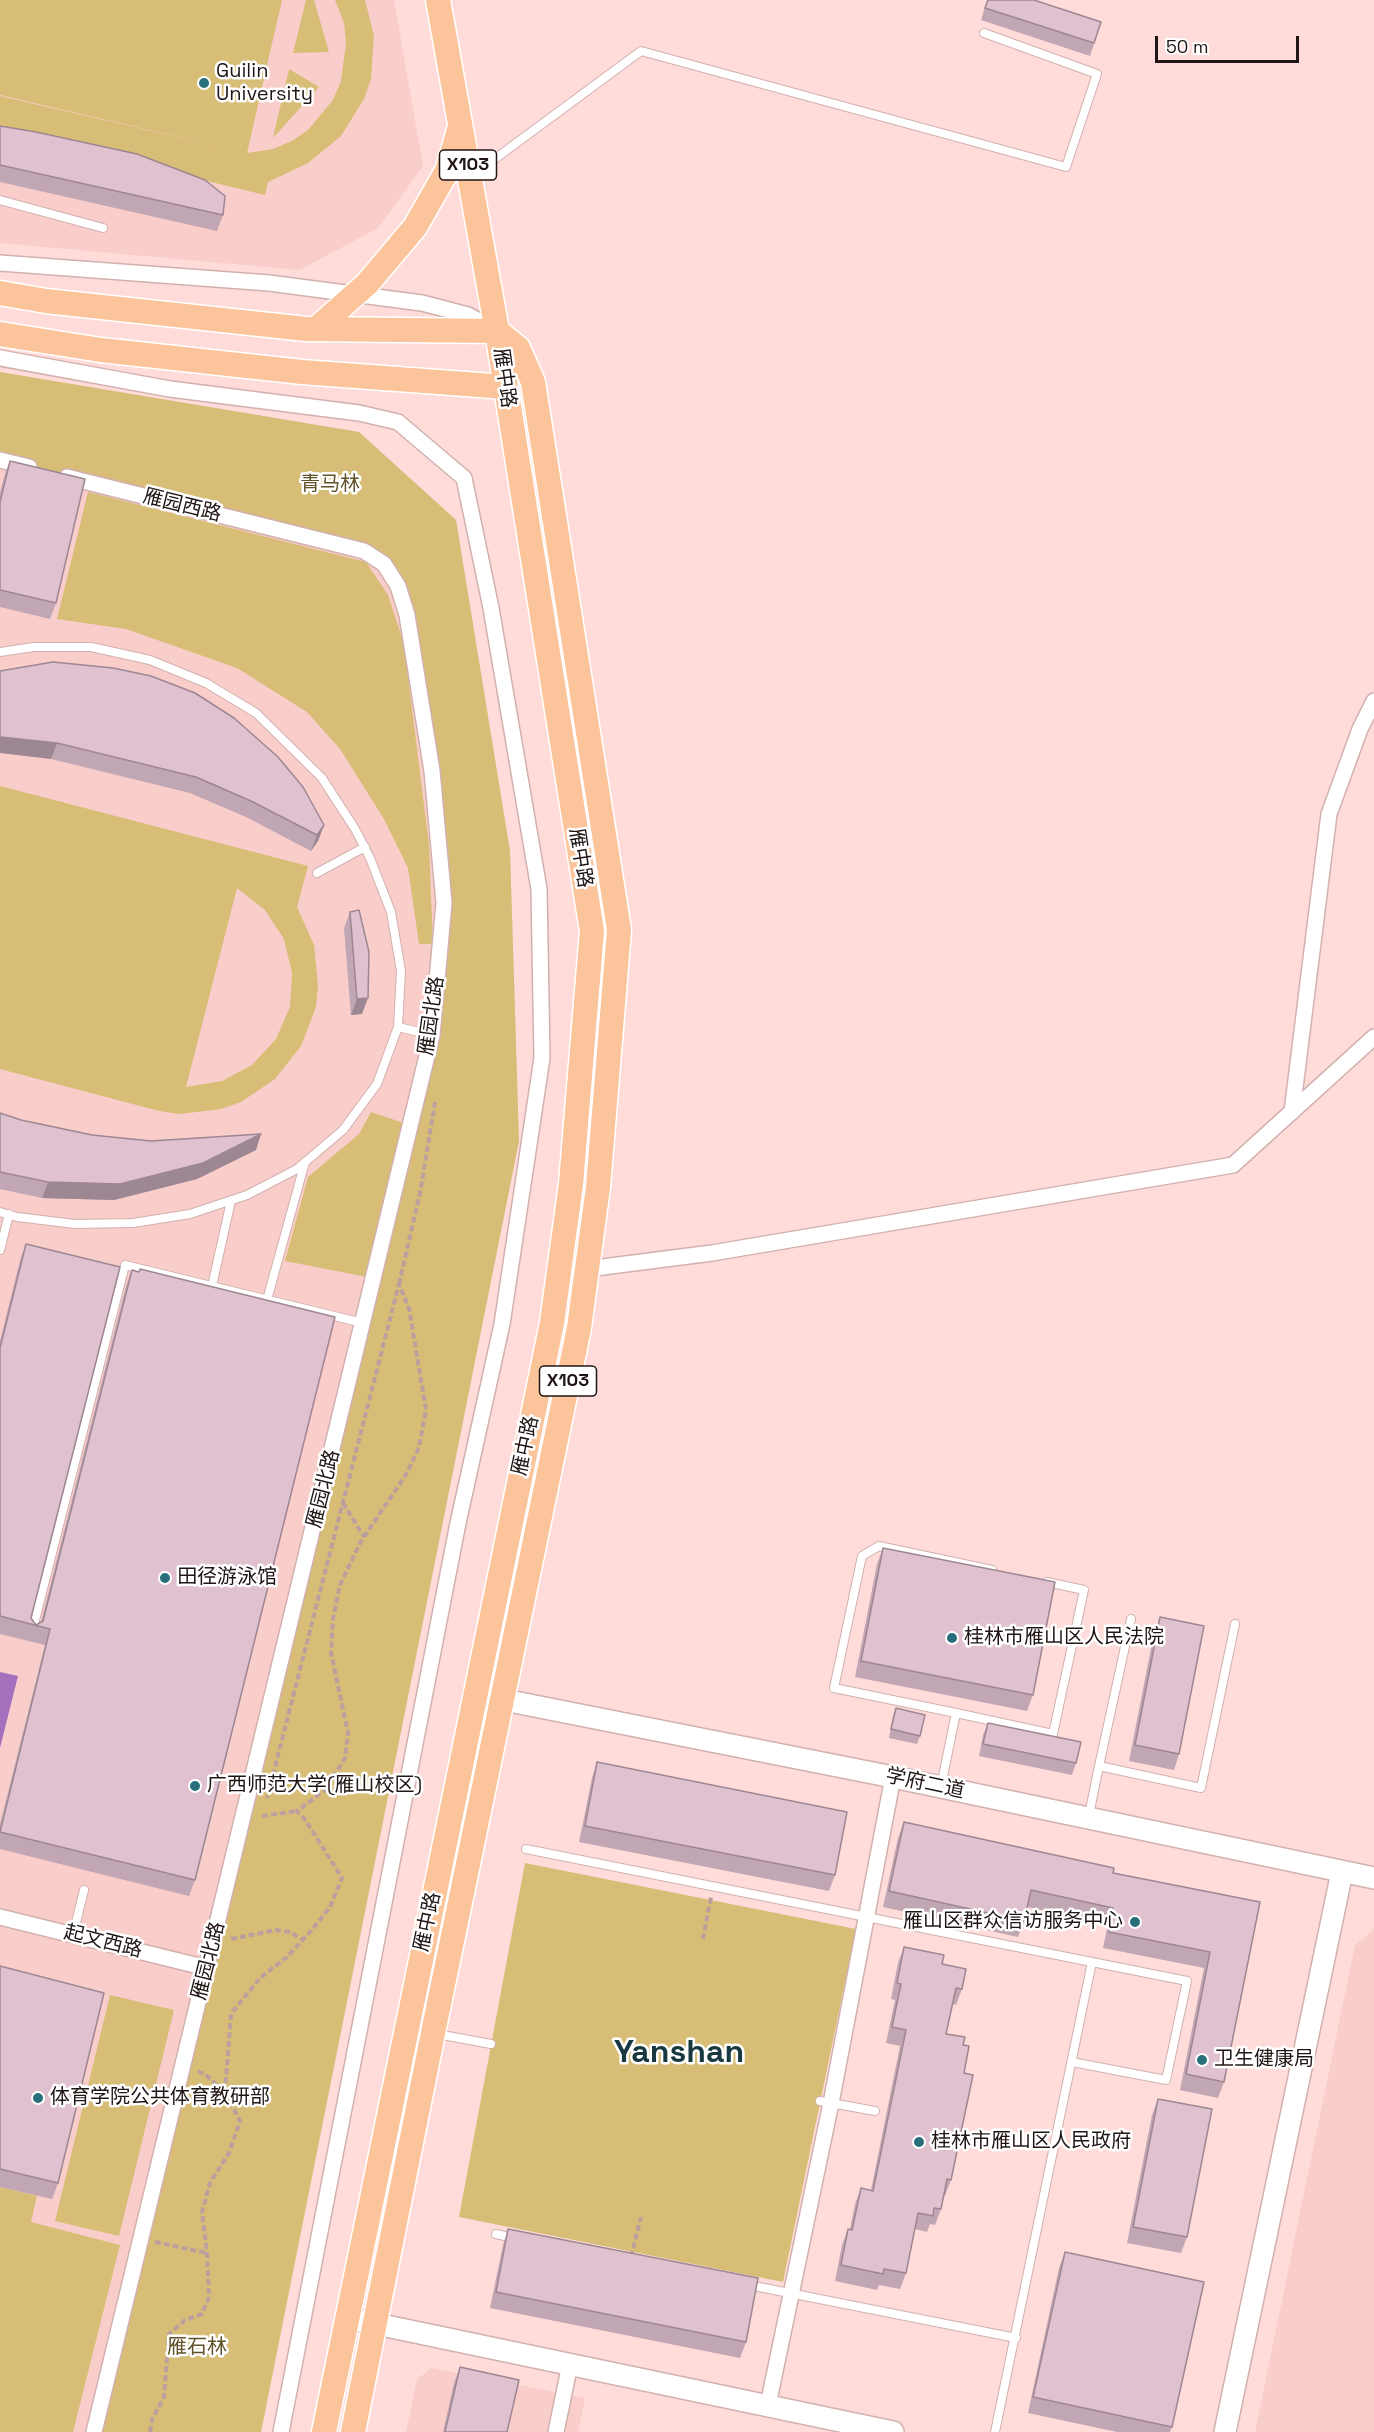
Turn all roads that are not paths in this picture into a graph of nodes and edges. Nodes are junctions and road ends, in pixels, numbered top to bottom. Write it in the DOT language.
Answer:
graph roads {
  1 [pos="438,0"];
  2 [pos="984,33"];
  3 [pos="461,125"];
  4 [pos="470,178"];
  5 [pos="0,200"];
  6 [pos="104,228"];
  7 [pos="0,263"];
  8 [pos="0,293"];
  9 [pos="355,294"];
  10 [pos="316,329"];
  11 [pos="497,331"];
  12 [pos="0,334"];
  13 [pos="0,358"];
  14 [pos="506,387"];
  15 [pos="0,460"];
  16 [pos="364,551"];
  17 [pos="0,652"];
  18 [pos="1374,701"];
  19 [pos="365,847"];
  20 [pos="317,873"];
  21 [pos="398,1027"];
  22 [pos="432,1035"];
  23 [pos="1374,1037"];
  24 [pos="1292,1112"];
  25 [pos="305,1162"];
  26 [pos="231,1200"];
  27 [pos="0,1212"];
  28 [pos="9,1214"];
  29 [pos="0,1250"];
  30 [pos="560,1268"];
  31 [pos="587,1269"];
  32 [pos="212,1286"];
  33 [pos="267,1300"];
  34 [pos="365,1323"];
  35 [pos="1004,1573"];
  36 [pos="1038,1580"];
  37 [pos="1131,1619"];
  38 [pos="1235,1624"];
  39 [pos="31,1635"];
  40 [pos="474,1694"];
  41 [pos="503,1700"];
  42 [pos="956,1713"];
  43 [pos="1099,1766"];
  44 [pos="893,1777"];
  45 [pos="940,1787"];
  46 [pos="1088,1818"];
  47 [pos="526,1849"];
  48 [pos="1342,1872"];
  49 [pos="1374,1878"];
  50 [pos="84,1890"];
  51 [pos="0,1917"];
  52 [pos="866,1918"];
  53 [pos="73,1935"];
  54 [pos="1092,1962"];
  55 [pos="207,1968"];
  56 [pos="406,2028"];
  57 [pos="433,2033"];
  58 [pos="491,2044"];
  59 [pos="1072,2062"];
  60 [pos="826,2102"];
  61 [pos="875,2110"];
  62 [pos="496,2234"];
  63 [pos="518,2239"];
  64 [pos="745,2284"];
  65 [pos="791,2293"];
  66 [pos="348,2318"];
  67 [pos="374,2323"];
  68 [pos="1016,2338"];
  69 [pos="570,2364"];
  70 [pos="768,2405"];
  71 [pos="886,2431"];
  72 [pos="94,2432"];
  73 [pos="281,2432"];
  74 [pos="324,2432"];
  75 [pos="353,2432"];
  76 [pos="556,2432"];
  77 [pos="995,2432"];
  78 [pos="1225,2432"];
  1 -- 3 [label="main road, X103"];
  2 -- 4 [label="lane"];
  3 -- 4 [label="main road, X103"];
  3 -- 9 [label="main road"];
  4 -- 11 [label="main road, X103"];
  5 -- 6 [label="lane"];
  7 -- 9 [label="street"];
  8 -- 10 [label="main road"];
  9 -- 10 [label="main road"];
  9 -- 11 [label="street"];
  10 -- 11 [label="main road"];
  11 -- 14 [label="main road, 雁中路 / X103"];
  11 -- 31 [label="main road, 雁中路 / X103"];
  12 -- 14 [label="main road"];
  13 -- 73 [label="street"];
  14 -- 30 [label="main road, 雁中路 / X103"];
  15 -- 16 [label="street, 雁园西路"];
  16 -- 22 [label="street, 雁园北路"];
  17 -- 19 [label="lane"];
  18 -- 24 [label="street"];
  19 -- 20 [label="lane"];
  19 -- 21 [label="lane"];
  21 -- 22 [label="lane"];
  21 -- 25 [label="lane"];
  22 -- 34 [label="street, 雁园北路"];
  23 -- 24 [label="street"];
  24 -- 31 [label="street"];
  25 -- 26 [label="lane"];
  25 -- 33 [label="lane"];
  26 -- 28 [label="lane"];
  26 -- 32 [label="lane"];
  27 -- 28 [label="lane"];
  28 -- 29 [label="lane"];
  30 -- 31 [label="street"];
  30 -- 40 [label="main road, 雁中路 / X103"];
  31 -- 41 [label="main road, 雁中路 / X103"];
  32 -- 33 [label="lane"];
  32 -- 39 [label="lane"];
  33 -- 34 [label="lane"];
  34 -- 55 [label="street, 雁园北路"];
  35 -- 42 [label="lane"];
  36 -- 42 [label="lane"];
  37 -- 43 [label="lane"];
  38 -- 43 [label="lane"];
  40 -- 41 [label="street, 学府二道"];
  40 -- 56 [label="main road, 雁中路 / X103"];
  41 -- 44 [label="street, 学府二道"];
  41 -- 57 [label="main road, 雁中路 / X103"];
  42 -- 45 [label="lane"];
  43 -- 46 [label="lane"];
  44 -- 45 [label="street, 学府二道"];
  44 -- 52 [label="street"];
  45 -- 46 [label="street, 学府二道"];
  46 -- 48 [label="street, 学府二道"];
  47 -- 52 [label="lane"];
  48 -- 49 [label="street, 学府二道"];
  48 -- 78 [label="street"];
  50 -- 53 [label="lane"];
  51 -- 53 [label="street, 起文西路"];
  52 -- 54 [label="lane"];
  52 -- 60 [label="street"];
  53 -- 55 [label="street, 起文西路"];
  54 -- 59 [label="lane"];
  54 -- 59 [label="lane"];
  55 -- 72 [label="street, 雁园北路"];
  56 -- 57 [label="lane"];
  56 -- 66 [label="main road, 雁中路 / X103"];
  57 -- 58 [label="lane"];
  57 -- 67 [label="main road, 雁中路 / X103"];
  59 -- 68 [label="lane"];
  60 -- 61 [label="lane"];
  60 -- 65 [label="street"];
  62 -- 63 [label="lane"];
  64 -- 65 [label="lane"];
  65 -- 68 [label="lane"];
  65 -- 70 [label="street"];
  66 -- 67 [label="street"];
  66 -- 74 [label="main road, 雁中路 / X103"];
  67 -- 69 [label="street"];
  67 -- 75 [label="main road, 雁中路 / X103"];
  68 -- 77 [label="lane"];
  69 -- 70 [label="street"];
  69 -- 76 [label="street"];
  70 -- 71 [label="street"];
}
